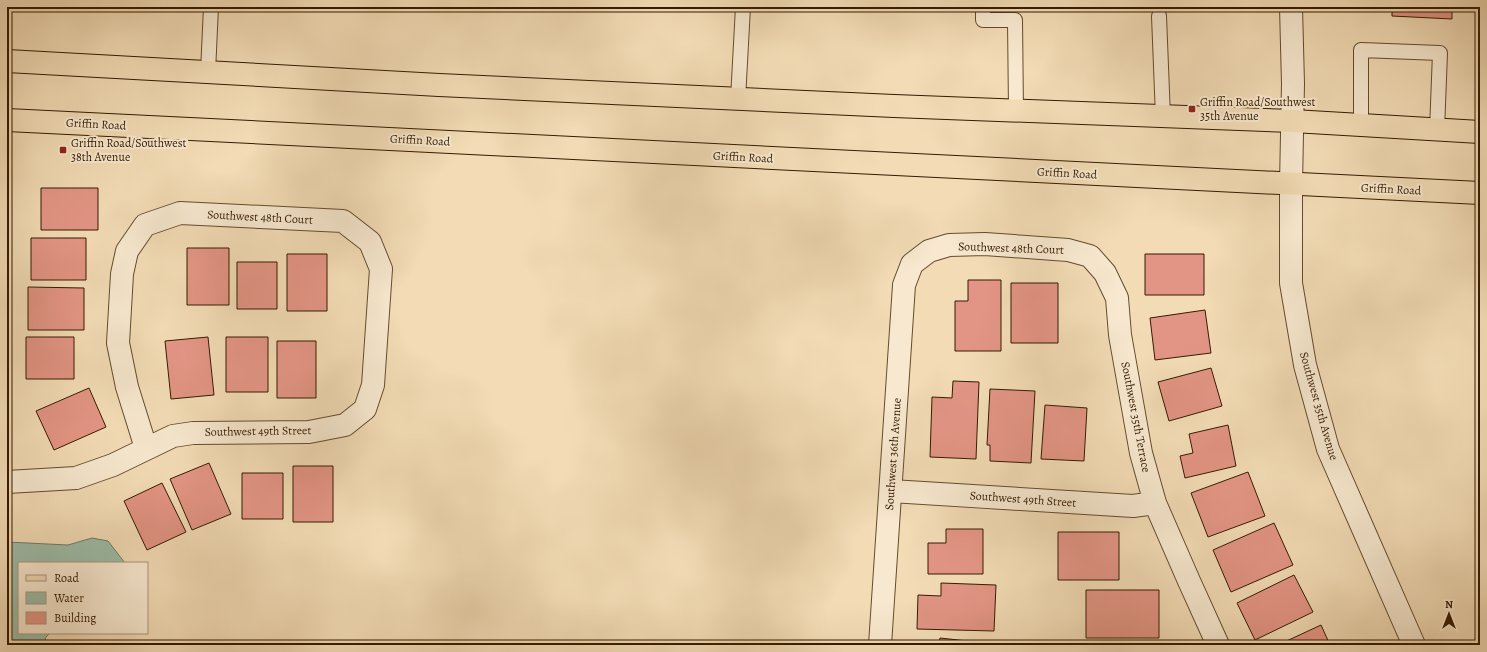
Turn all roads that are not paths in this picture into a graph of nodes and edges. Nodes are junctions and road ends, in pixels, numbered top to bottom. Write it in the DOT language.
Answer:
graph roads {
  1 [pos="212,7"];
  2 [pos="743,7"];
  3 [pos="983,7"];
  4 [pos="1291,7"];
  5 [pos="1159,16"];
  6 [pos="7,61"];
  7 [pos="208,72"];
  8 [pos="738,99"];
  9 [pos="1016,111"];
  10 [pos="1163,117"];
  11 [pos="7,120"];
  12 [pos="1293,122"];
  13 [pos="1361,126"];
  14 [pos="1437,130"];
  15 [pos="1480,132"];
  16 [pos="1291,184"];
  17 [pos="1480,193"];
  18 [pos="370,242"];
  19 [pos="1090,256"];
  20 [pos="912,264"];
  21 [pos="146,448"];
  22 [pos="7,482"];
  23 [pos="891,491"];
  24 [pos="1155,503"];
  25 [pos="880,645"];
  26 [pos="1218,645"];
  27 [pos="1414,645"];
  1 -- 7 [label="lane"];
  2 -- 8 [label="lane"];
  3 -- 9 [label="lane"];
  4 -- 12 [label="street, Southwest 35th Avenue"];
  5 -- 10 [label="lane"];
  6 -- 7 [label="main road"];
  7 -- 8 [label="main road"];
  8 -- 9 [label="main road"];
  9 -- 10 [label="main road"];
  10 -- 12 [label="main road"];
  11 -- 16 [label="main road, Griffin Road"];
  12 -- 13 [label="main road"];
  12 -- 16 [label="street, Southwest 35th Avenue"];
  13 -- 14 [label="main road"];
  13 -- 14 [label="lane"];
  14 -- 15 [label="main road"];
  16 -- 17 [label="main road, Griffin Road"];
  16 -- 27 [label="street, Southwest 35th Avenue"];
  18 -- 21 [label="street, Southwest 49th Street"];
  18 -- 21 [label="street, Southwest 48th Court"];
  19 -- 20 [label="street, Southwest 48th Court"];
  19 -- 24 [label="street, Southwest 35th Terrace"];
  20 -- 23 [label="street, Southwest 36th Avenue"];
  21 -- 22 [label="street, Southwest 49th Street"];
  23 -- 24 [label="street, Southwest 49th Street"];
  23 -- 25 [label="street, Southwest 36th Avenue"];
  24 -- 26 [label="street, Southwest 35th Terrace"];
}
